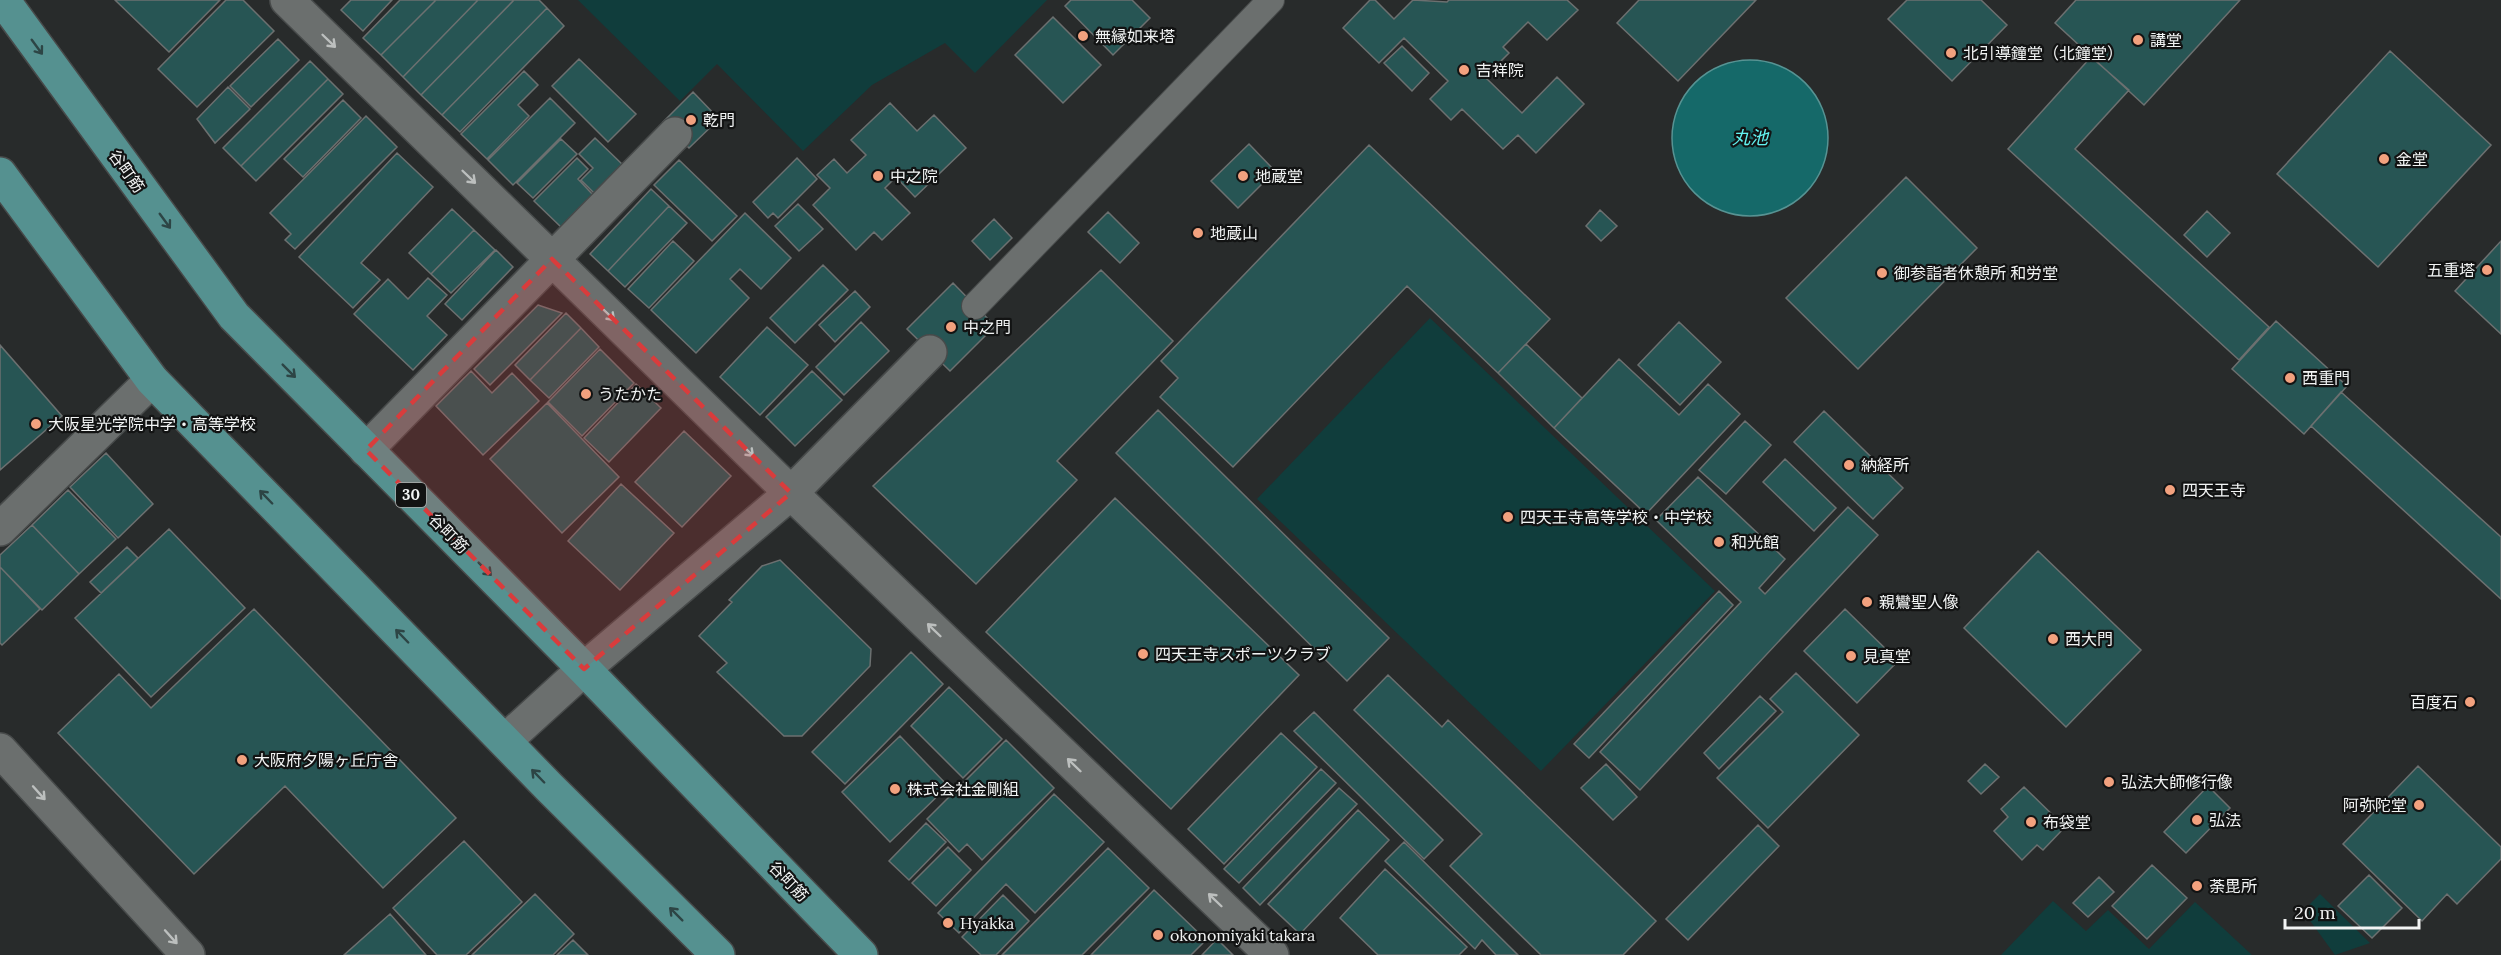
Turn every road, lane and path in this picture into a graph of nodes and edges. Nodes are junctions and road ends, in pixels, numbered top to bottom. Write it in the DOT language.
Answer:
graph roads {
  1 [pos="3,0"];
  2 [pos="287,0"];
  3 [pos="1271,0"];
  4 [pos="675,134"];
  5 [pos="0,174"];
  6 [pos="552,259"];
  7 [pos="975,306"];
  8 [pos="930,352"];
  9 [pos="152,380"];
  10 [pos="366,450"];
  11 [pos="791,493"];
  12 [pos="0,529"];
  13 [pos="584,669"];
  14 [pos="504,741"];
  15 [pos="0,750"];
  16 [pos="188,955"];
  17 [pos="718,955"];
  18 [pos="861,955"];
  19 [pos="1272,955"];
  1 -- 10 [label="main road, 谷町筋 / 30, one-way"];
  2 -- 6 [label="street, one-way"];
  3 -- 7 [label="lane"];
  4 -- 6 [label="street"];
  5 -- 9 [label="main road"];
  6 -- 10 [label="street"];
  6 -- 11 [label="street, one-way"];
  8 -- 11 [label="street"];
  9 -- 12 [label="street"];
  14 -- 9 [label="main road, one-way"];
  10 -- 13 [label="main road, 谷町筋 / 30, one-way"];
  11 -- 13 [label="street"];
  19 -- 11 [label="street, one-way"];
  13 -- 14 [label="street"];
  13 -- 18 [label="main road, 谷町筋 / 30"];
  17 -- 14 [label="main road, one-way"];
  15 -- 16 [label="street, one-way"];
}
